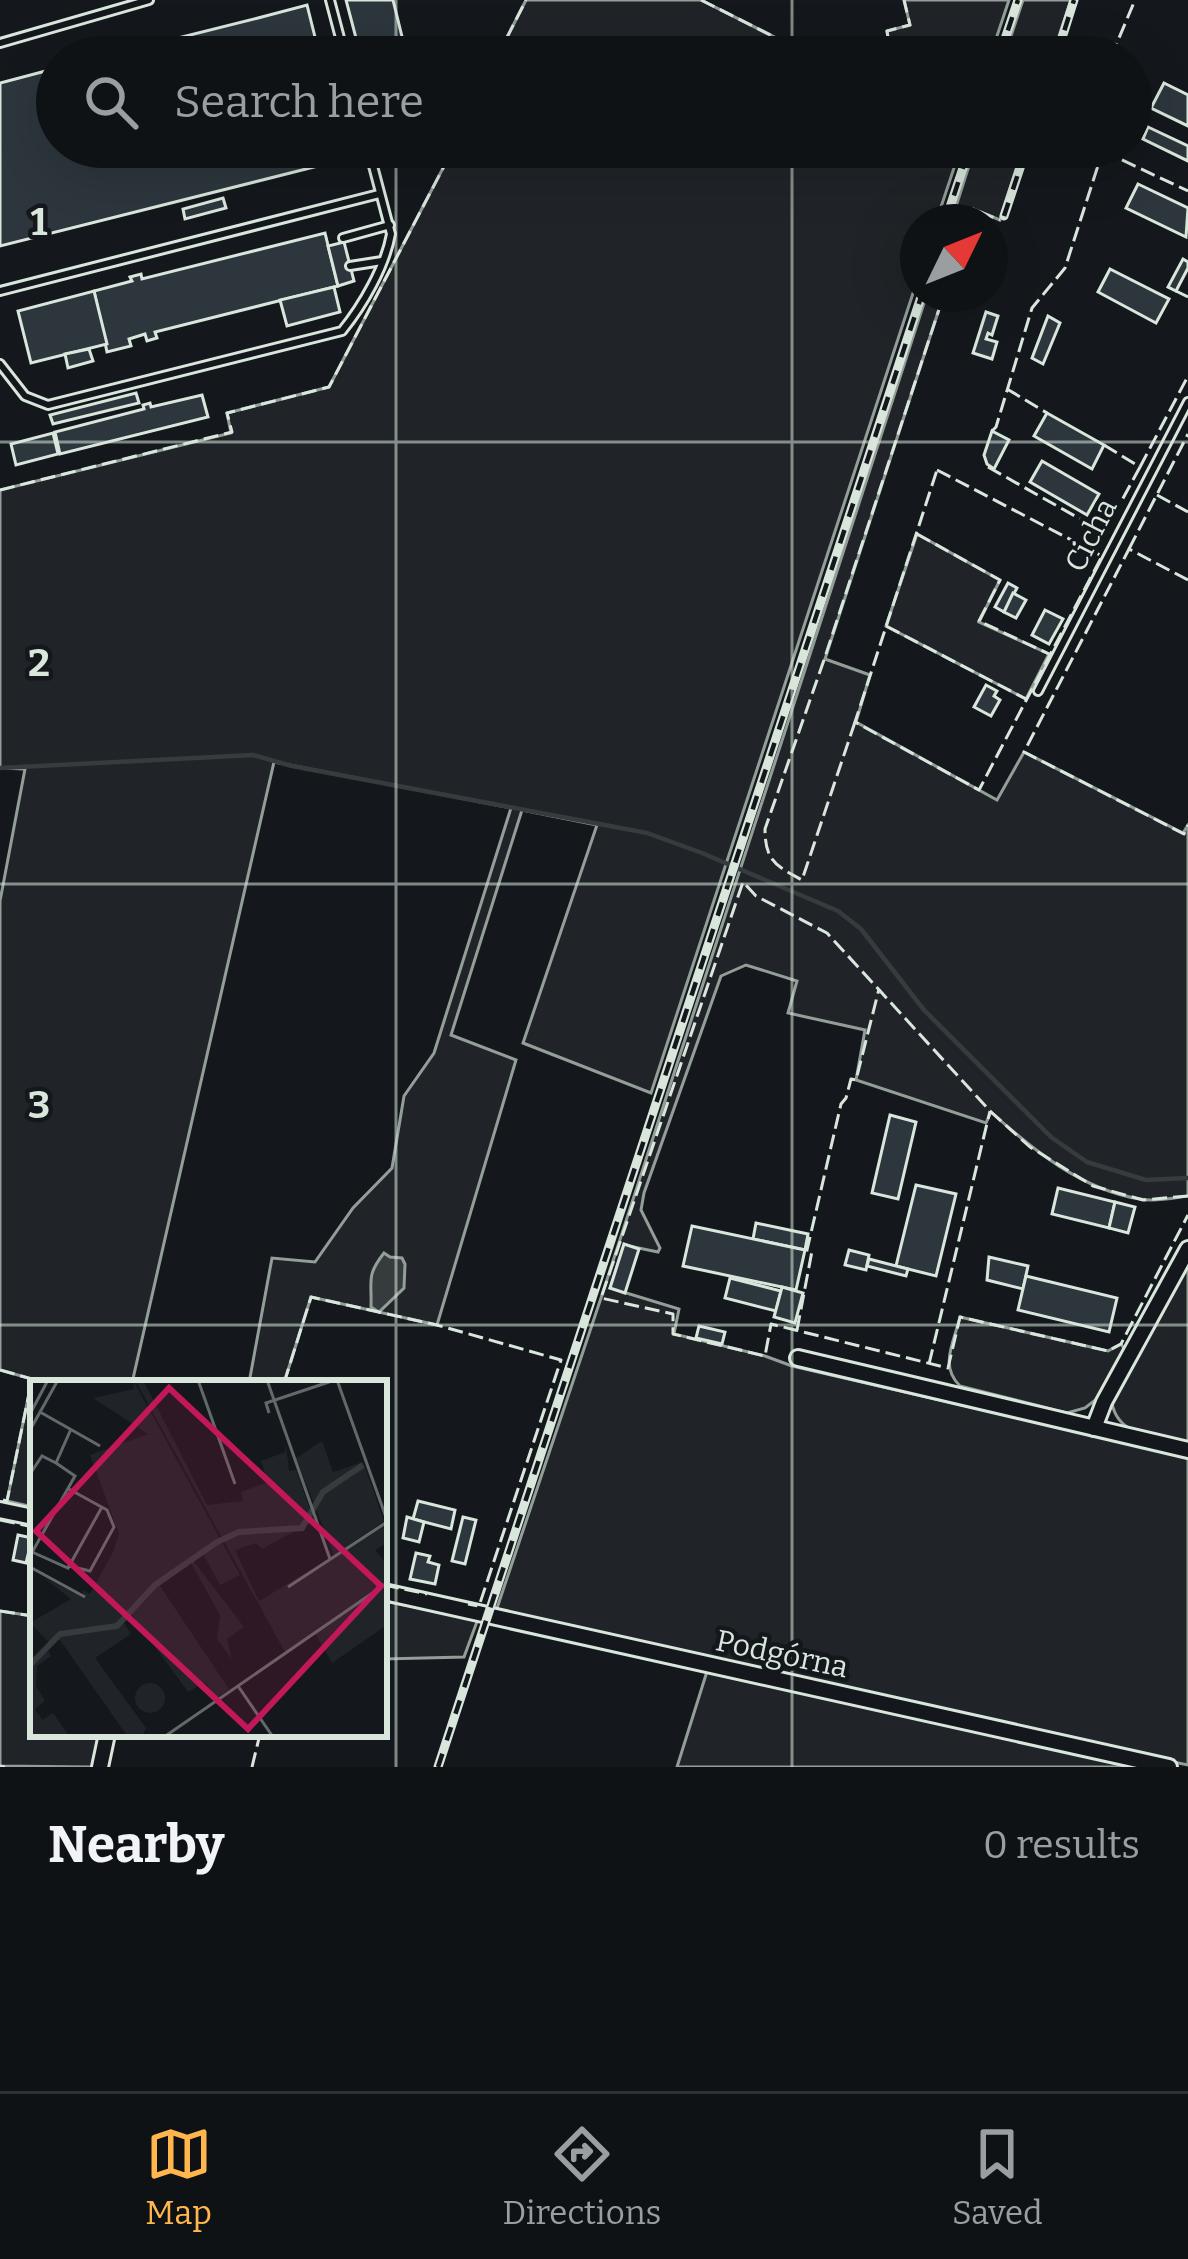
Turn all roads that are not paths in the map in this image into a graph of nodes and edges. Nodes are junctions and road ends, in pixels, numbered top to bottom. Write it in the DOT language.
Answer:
graph roads {
  1 [pos="149,0"];
  2 [pos="330,0"];
  3 [pos="339,36"];
  4 [pos="0,43"];
  5 [pos="373,168"];
  6 [pos="379,194"];
  7 [pos="390,225"];
  8 [pos="343,238"];
  9 [pos="382,261"];
  10 [pos="350,266"];
  11 [pos="0,291"];
  12 [pos="0,364"];
  13 [pos="1188,402"];
  14 [pos="1038,691"];
  15 [pos="1188,1249"];
  16 [pos="798,1358"];
  17 [pos="1094,1428"];
  18 [pos="1188,1450"];
  19 [pos="0,1510"];
  20 [pos="30,1516"];
  21 [pos="387,1593"];
  22 [pos="106,1737"];
  23 [pos="100,1767"];
  24 [pos="1168,1767"];
  1 -- 4 [label="lane"];
  2 -- 3 [label="lane"];
  5 -- 6 [label="lane"];
  6 -- 7 [label="lane"];
  6 -- 11 [label="lane"];
  7 -- 8 [label="lane"];
  7 -- 9 [label="lane"];
  9 -- 10 [label="lane"];
  9 -- 12 [label="lane"];
  13 -- 14 [label="lane, Cicha"];
  15 -- 17 [label="street"];
  16 -- 17 [label="street"];
  17 -- 18 [label="street"];
  19 -- 20 [label="street"];
  21 -- 24 [label="street, Podgórna"];
  22 -- 23 [label="street"];
}
